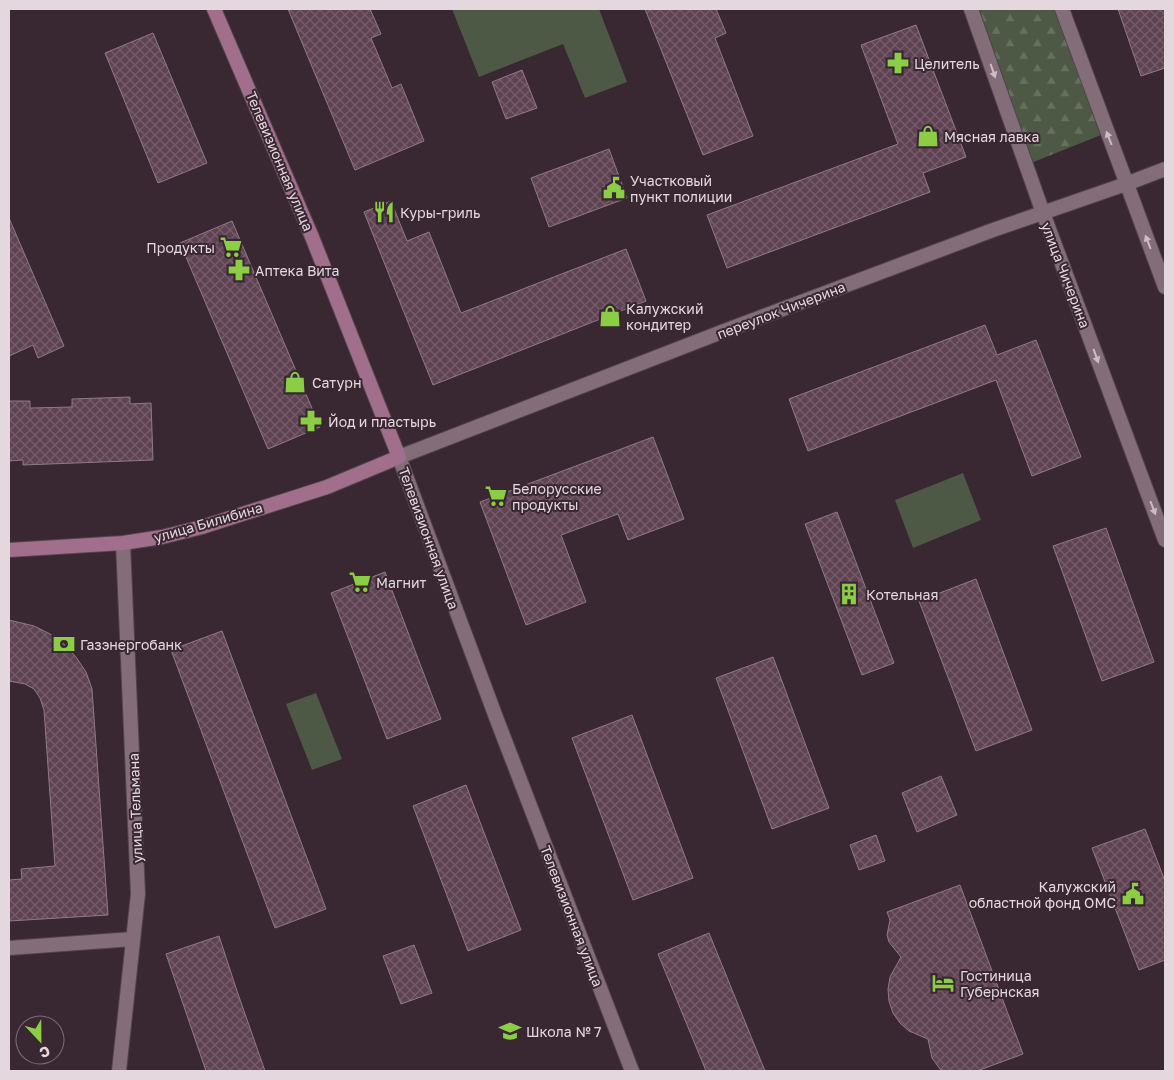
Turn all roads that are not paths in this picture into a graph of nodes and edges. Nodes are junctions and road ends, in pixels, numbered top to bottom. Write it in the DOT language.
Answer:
graph roads {
  1 [pos="214,9"];
  2 [pos="971,9"];
  3 [pos="1062,9"];
  4 [pos="1165,169"];
  5 [pos="1126,184"];
  6 [pos="1043,213"];
  7 [pos="1165,287"];
  8 [pos="399,457"];
  9 [pos="1165,540"];
  10 [pos="123,543"];
  11 [pos="9,550"];
  12 [pos="133,939"];
  13 [pos="9,948"];
  14 [pos="119,1071"];
  15 [pos="632,1071"];
  1 -- 8 [label="main road, Телевизионная улица"];
  2 -- 6 [label="street, улица Чичерина, one-way"];
  5 -- 3 [label="street, one-way"];
  4 -- 5 [label="street, переулок Чичерина"];
  5 -- 6 [label="street, переулок Чичерина"];
  7 -- 5 [label="street, one-way"];
  6 -- 8 [label="street, переулок Чичерина"];
  6 -- 9 [label="street, улица Чичерина, one-way"];
  8 -- 10 [label="main road, улица Билибина"];
  8 -- 15 [label="street, Телевизионная улица"];
  10 -- 11 [label="main road, улица Билибина"];
  10 -- 12 [label="street, улица Тельмана"];
  12 -- 13 [label="street"];
  12 -- 14 [label="street, улица Тельмана"];
}
